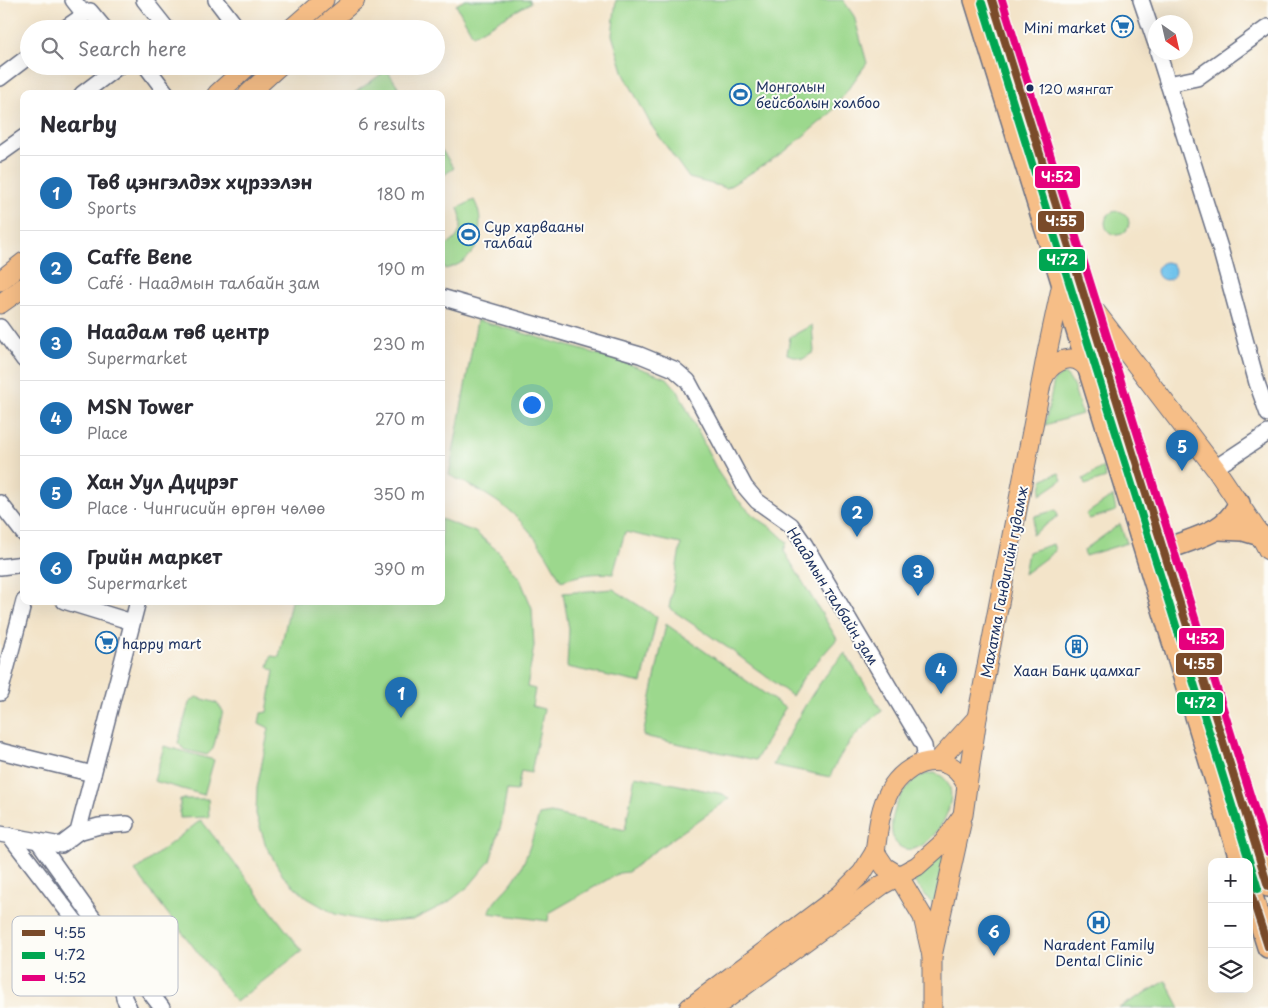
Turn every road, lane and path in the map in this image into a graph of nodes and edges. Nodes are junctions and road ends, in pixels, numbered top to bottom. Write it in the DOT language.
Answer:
graph roads {
  1 [pos="72,0"];
  2 [pos="144,0"];
  3 [pos="216,0"];
  4 [pos="324,0"];
  5 [pos="355,0"];
  6 [pos="975,0"];
  7 [pos="992,0"];
  8 [pos="1142,0"];
  9 [pos="84,14"];
  10 [pos="1148,19"];
  11 [pos="76,20"];
  12 [pos="98,20"];
  13 [pos="160,20"];
  14 [pos="231,20"];
  15 [pos="307,20"];
  16 [pos="332,20"];
  17 [pos="1268,27"];
  18 [pos="1160,60"];
  19 [pos="20,63"];
  20 [pos="107,75"];
  21 [pos="153,75"];
  22 [pos="238,75"];
  23 [pos="269,75"];
  24 [pos="0,78"];
  25 [pos="1168,84"];
  26 [pos="87,90"];
  27 [pos="164,90"];
  28 [pos="221,90"];
  29 [pos="252,90"];
  30 [pos="20,139"];
  31 [pos="0,154"];
  32 [pos="20,265"];
  33 [pos="1063,279"];
  34 [pos="0,281"];
  35 [pos="20,290"];
  36 [pos="445,298"];
  37 [pos="1085,298"];
  38 [pos="0,304"];
  39 [pos="0,327"];
  40 [pos="20,354"];
  41 [pos="1090,372"];
  42 [pos="1043,379"];
  43 [pos="1268,414"];
  44 [pos="1268,433"];
  45 [pos="1216,468"];
  46 [pos="0,503"];
  47 [pos="1239,503"];
  48 [pos="20,529"];
  49 [pos="1220,529"];
  50 [pos="1264,542"];
  51 [pos="1164,550"];
  52 [pos="20,564"];
  53 [pos="0,567"];
  54 [pos="23,605"];
  55 [pos="77,605"];
  56 [pos="137,605"];
  57 [pos="132,622"];
  58 [pos="0,694"];
  59 [pos="977,718"];
  60 [pos="0,751"];
  61 [pos="929,762"];
  62 [pos="93,774"];
  63 [pos="967,786"];
  64 [pos="963,815"];
  65 [pos="126,824"];
  66 [pos="78,832"];
  67 [pos="4,835"];
  68 [pos="38,841"];
  69 [pos="875,852"];
  70 [pos="1241,858"];
  71 [pos="898,875"];
  72 [pos="1268,886"];
  73 [pos="1253,900"];
  74 [pos="90,914"];
  75 [pos="70,916"];
  76 [pos="87,916"];
  77 [pos="1268,947"];
  78 [pos="932,956"];
  79 [pos="124,996"];
  80 [pos="152,996"];
  81 [pos="129,1008"];
  82 [pos="162,1008"];
  83 [pos="689,1008"];
  84 [pos="714,1008"];
  85 [pos="932,1008"];
  1 -- 9 [label="street"];
  2 -- 13 [label="street"];
  3 -- 14 [label="street"];
  4 -- 15 [label="main road"];
  5 -- 16 [label="main road"];
  6 -- 33 [label="highway"];
  7 -- 37 [label="highway"];
  8 -- 10 [label="street"];
  9 -- 11 [label="street"];
  9 -- 12 [label="street"];
  17 -- 25 [label="street"];
  18 -- 25 [label="street"];
  19 -- 24 [label="street"];
  20 -- 26 [label="street"];
  21 -- 27 [label="street"];
  22 -- 28 [label="main road"];
  23 -- 29 [label="main road"];
  25 -- 43 [label="street"];
  30 -- 31 [label="street"];
  32 -- 34 [label="main road"];
  33 -- 41 [label="highway"];
  33 -- 42 [label="main road, Махатма Гандигийн гудамж"];
  35 -- 38 [label="main road"];
  36 -- 61 [label="street, Наадмын талбайн зам"];
  37 -- 45 [label="main road"];
  37 -- 51 [label="highway"];
  39 -- 40 [label="street"];
  41 -- 42 [label="main road"];
  41 -- 70 [label="highway"];
  42 -- 59 [label="main road, Махатма Гандигийн гудамж"];
  44 -- 45 [label="street"];
  45 -- 47 [label="main road"];
  46 -- 48 [label="street"];
  47 -- 49 [label="highway"];
  47 -- 50 [label="main road"];
  49 -- 50 [label="highway"];
  49 -- 51 [label="highway"];
  51 -- 72 [label="highway"];
  52 -- 53 [label="street"];
  54 -- 58 [label="street"];
  55 -- 57 [label="street"];
  56 -- 57 [label="street"];
  57 -- 62 [label="street"];
  59 -- 61 [label="main road"];
  59 -- 63 [label="main road, Махатма Гандигийн гудамж"];
  60 -- 62 [label="street"];
  61 -- 63 [label="main road"];
  61 -- 69 [label="main road"];
  62 -- 66 [label="street"];
  63 -- 64 [label="main road"];
  64 -- 71 [label="main road"];
  64 -- 78 [label="main road"];
  65 -- 66 [label="street"];
  66 -- 68 [label="street"];
  67 -- 68 [label="street"];
  67 -- 75 [label="street"];
  68 -- 74 [label="street"];
  69 -- 71 [label="main road"];
  69 -- 83 [label="main road"];
  71 -- 78 [label="main road"];
  71 -- 84 [label="main road"];
  73 -- 77 [label="highway"];
  74 -- 76 [label="street"];
  78 -- 85 [label="main road"];
  79 -- 81 [label="street"];
  80 -- 82 [label="street"];
}
